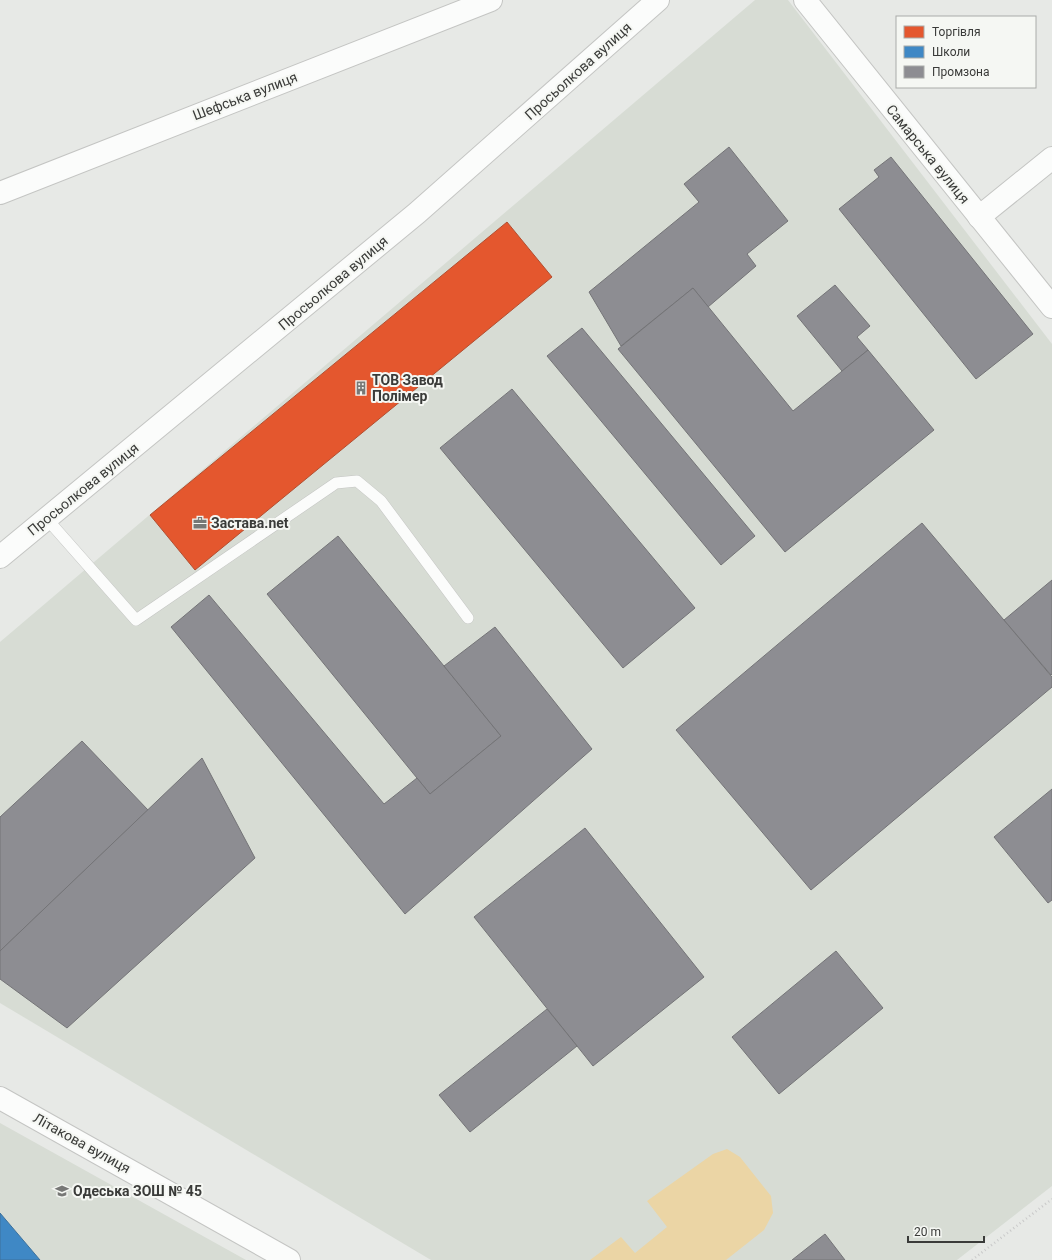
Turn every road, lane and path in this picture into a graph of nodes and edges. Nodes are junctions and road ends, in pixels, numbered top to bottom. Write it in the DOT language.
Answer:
graph roads {
  1 [pos="491,0"];
  2 [pos="658,0"];
  3 [pos="805,0"];
  4 [pos="1052,158"];
  5 [pos="0,193"];
  6 [pos="979,217"];
  7 [pos="1052,307"];
  8 [pos="47,519"];
  9 [pos="0,557"];
  10 [pos="468,618"];
  11 [pos="0,1098"];
  12 [pos="1052,1200"];
  13 [pos="289,1260"];
  14 [pos="972,1260"];
  1 -- 5 [label="street, Шефська вулиця"];
  2 -- 8 [label="street, Просьолкова вулиця"];
  3 -- 6 [label="street, Самарська вулиця"];
  4 -- 6 [label="street"];
  6 -- 7 [label="street, Самарська вулиця"];
  8 -- 9 [label="street, Просьолкова вулиця"];
  8 -- 10 [label="lane"];
  11 -- 13 [label="street, Літакова вулиця"];
  12 -- 14 [label="path"];
}
